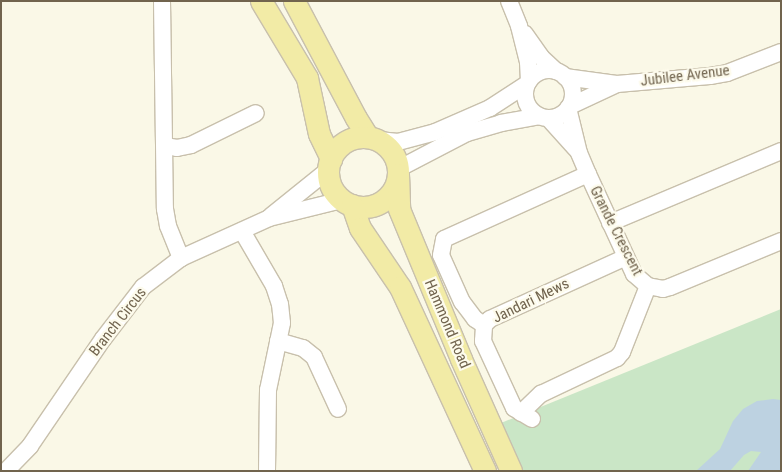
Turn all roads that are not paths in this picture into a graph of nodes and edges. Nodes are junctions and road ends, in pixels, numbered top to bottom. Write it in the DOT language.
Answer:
graph roads {
  1 [pos="162,1"];
  2 [pos="261,1"];
  3 [pos="294,1"];
  4 [pos="509,1"];
  5 [pos="519,26"];
  6 [pos="781,52"];
  7 [pos="561,74"];
  8 [pos="528,83"];
  9 [pos="617,84"];
  10 [pos="569,107"];
  11 [pos="256,113"];
  12 [pos="544,117"];
  13 [pos="374,139"];
  14 [pos="165,146"];
  15 [pos="781,151"];
  16 [pos="579,153"];
  17 [pos="329,164"];
  18 [pos="398,171"];
  19 [pos="588,174"];
  20 [pos="347,202"];
  21 [pos="269,218"];
  22 [pos="610,223"];
  23 [pos="242,231"];
  24 [pos="781,241"];
  25 [pos="626,256"];
  26 [pos="181,258"];
  27 [pos="648,286"];
  28 [pos="484,326"];
  29 [pos="278,341"];
  30 [pos="338,409"];
  31 [pos="6,471"];
  32 [pos="267,471"];
  33 [pos="485,471"];
  34 [pos="511,471"];
  1 -- 14 [label="street"];
  2 -- 17 [label="main road"];
  3 -- 13 [label="main road"];
  4 -- 5 [label="street"];
  5 -- 7 [label="street"];
  5 -- 8 [label="street"];
  6 -- 9 [label="street, Jubilee Avenue"];
  7 -- 8 [label="street"];
  7 -- 9 [label="street, Jubilee Avenue"];
  7 -- 10 [label="street"];
  8 -- 12 [label="street"];
  8 -- 13 [label="street"];
  9 -- 10 [label="street, Jubilee Avenue"];
  10 -- 12 [label="street"];
  10 -- 16 [label="street, Grande Crescent"];
  11 -- 14 [label="street"];
  12 -- 16 [label="street, Grande Crescent"];
  12 -- 18 [label="street"];
  13 -- 17 [label="main road"];
  13 -- 18 [label="main road"];
  14 -- 26 [label="street"];
  15 -- 22 [label="street"];
  16 -- 19 [label="street, Grande Crescent"];
  17 -- 20 [label="main road"];
  17 -- 21 [label="street, Branch Circus"];
  18 -- 20 [label="main road"];
  18 -- 34 [label="main road, Hammond Road"];
  19 -- 22 [label="street, Grande Crescent"];
  19 -- 28 [label="street"];
  20 -- 21 [label="street, Branch Circus"];
  20 -- 33 [label="main road, Hammond Road"];
  21 -- 23 [label="street, Branch Circus"];
  22 -- 25 [label="street, Grande Crescent"];
  23 -- 26 [label="street, Branch Circus"];
  23 -- 29 [label="street"];
  24 -- 27 [label="street, Grande Crescent"];
  25 -- 27 [label="street, Grande Crescent"];
  25 -- 28 [label="street, Jandari Mews"];
  26 -- 31 [label="street, Branch Circus"];
  27 -- 28 [label="street, Jandari Mews"];
  29 -- 30 [label="street"];
  29 -- 32 [label="street"];
}
